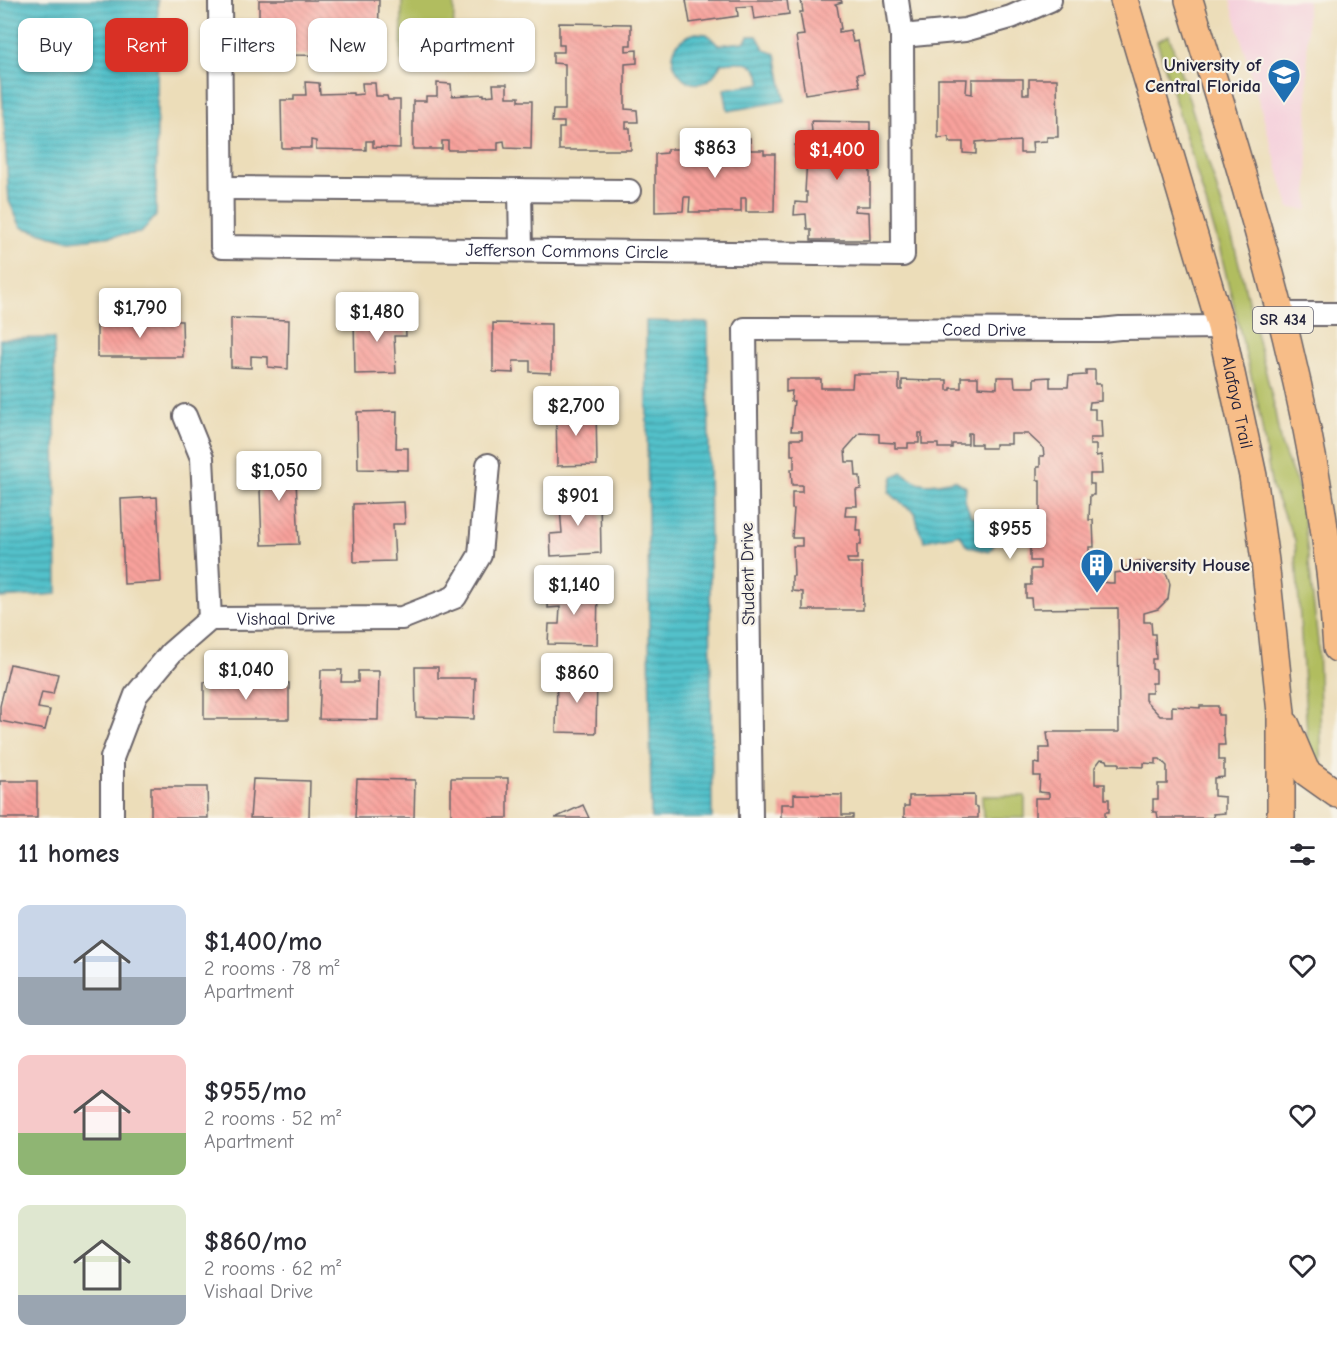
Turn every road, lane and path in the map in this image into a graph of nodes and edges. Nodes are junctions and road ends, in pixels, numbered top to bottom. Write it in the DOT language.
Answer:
graph roads {
  1 [pos="220,0"];
  2 [pos="1050,0"];
  3 [pos="1124,0"];
  4 [pos="1190,0"];
  5 [pos="903,1"];
  6 [pos="902,36"];
  7 [pos="222,188"];
  8 [pos="520,190"];
  9 [pos="629,191"];
  10 [pos="521,250"];
  11 [pos="1282,314"];
  12 [pos="1337,314"];
  13 [pos="1221,327"];
  14 [pos="745,329"];
  15 [pos="185,416"];
  16 [pos="488,465"];
  17 [pos="210,619"];
  18 [pos="1337,648"];
  19 [pos="1281,713"];
  20 [pos="1337,794"];
  21 [pos="1286,814"];
  22 [pos="112,818"];
  23 [pos="751,818"];
  1 -- 7 [label="street, Jefferson Commons Circle"];
  2 -- 6 [label="street"];
  3 -- 13 [label="main road, Alafaya Trail"];
  4 -- 11 [label="main road, SR 434"];
  5 -- 6 [label="street, Jefferson Commons Circle"];
  6 -- 10 [label="street, Jefferson Commons Circle"];
  7 -- 8 [label="street"];
  7 -- 10 [label="street, Jefferson Commons Circle"];
  8 -- 9 [label="street"];
  8 -- 10 [label="street"];
  11 -- 12 [label="street"];
  11 -- 18 [label="main road, SR 434"];
  13 -- 14 [label="street, Coed Drive"];
  13 -- 19 [label="main road, Alafaya Trail"];
  14 -- 23 [label="street, Student Drive"];
  15 -- 17 [label="street"];
  16 -- 17 [label="street, Vishaal Drive"];
  17 -- 22 [label="street"];
  19 -- 20 [label="main road"];
  19 -- 21 [label="main road, Alafaya Trail"];
}
